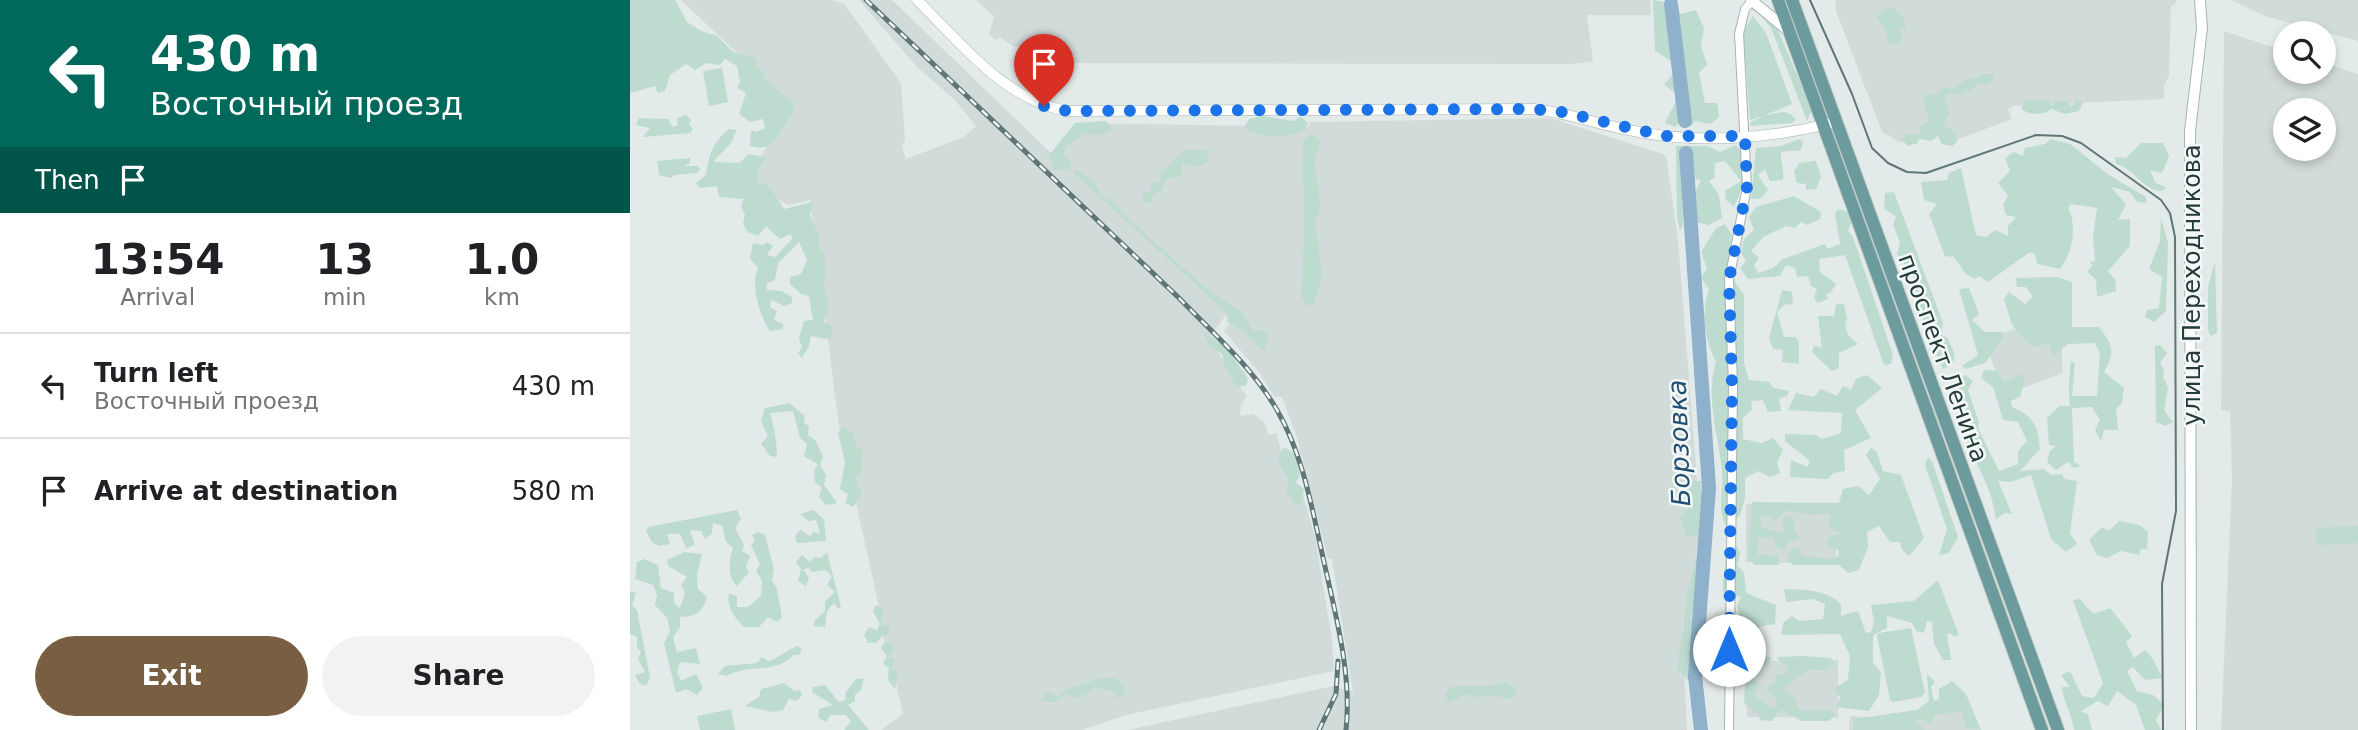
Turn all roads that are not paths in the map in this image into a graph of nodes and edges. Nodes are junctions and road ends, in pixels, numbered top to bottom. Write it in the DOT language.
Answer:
graph roads {
  1 [pos="917,0"];
  2 [pos="1751,0"];
  3 [pos="1778,0"];
  4 [pos="1792,0"];
  5 [pos="2203,4"];
  6 [pos="1791,33"];
  7 [pos="1830,123"];
  8 [pos="1745,136"];
  9 [pos="1729,730"];
  10 [pos="2042,730"];
  11 [pos="2058,730"];
  12 [pos="2191,730"];
  1 -- 8 [label="street"];
  2 -- 6 [label="main road"];
  2 -- 8 [label="street"];
  3 -- 6 [label="main road, проспект Ленина"];
  4 -- 7 [label="main road, проспект Ленина"];
  5 -- 12 [label="main road, улица Переходникова"];
  6 -- 7 [label="main road, проспект Ленина"];
  7 -- 8 [label="street"];
  7 -- 10 [label="main road, проспект Ленина"];
  7 -- 11 [label="main road, проспект Ленина"];
  8 -- 9 [label="street"];
}
